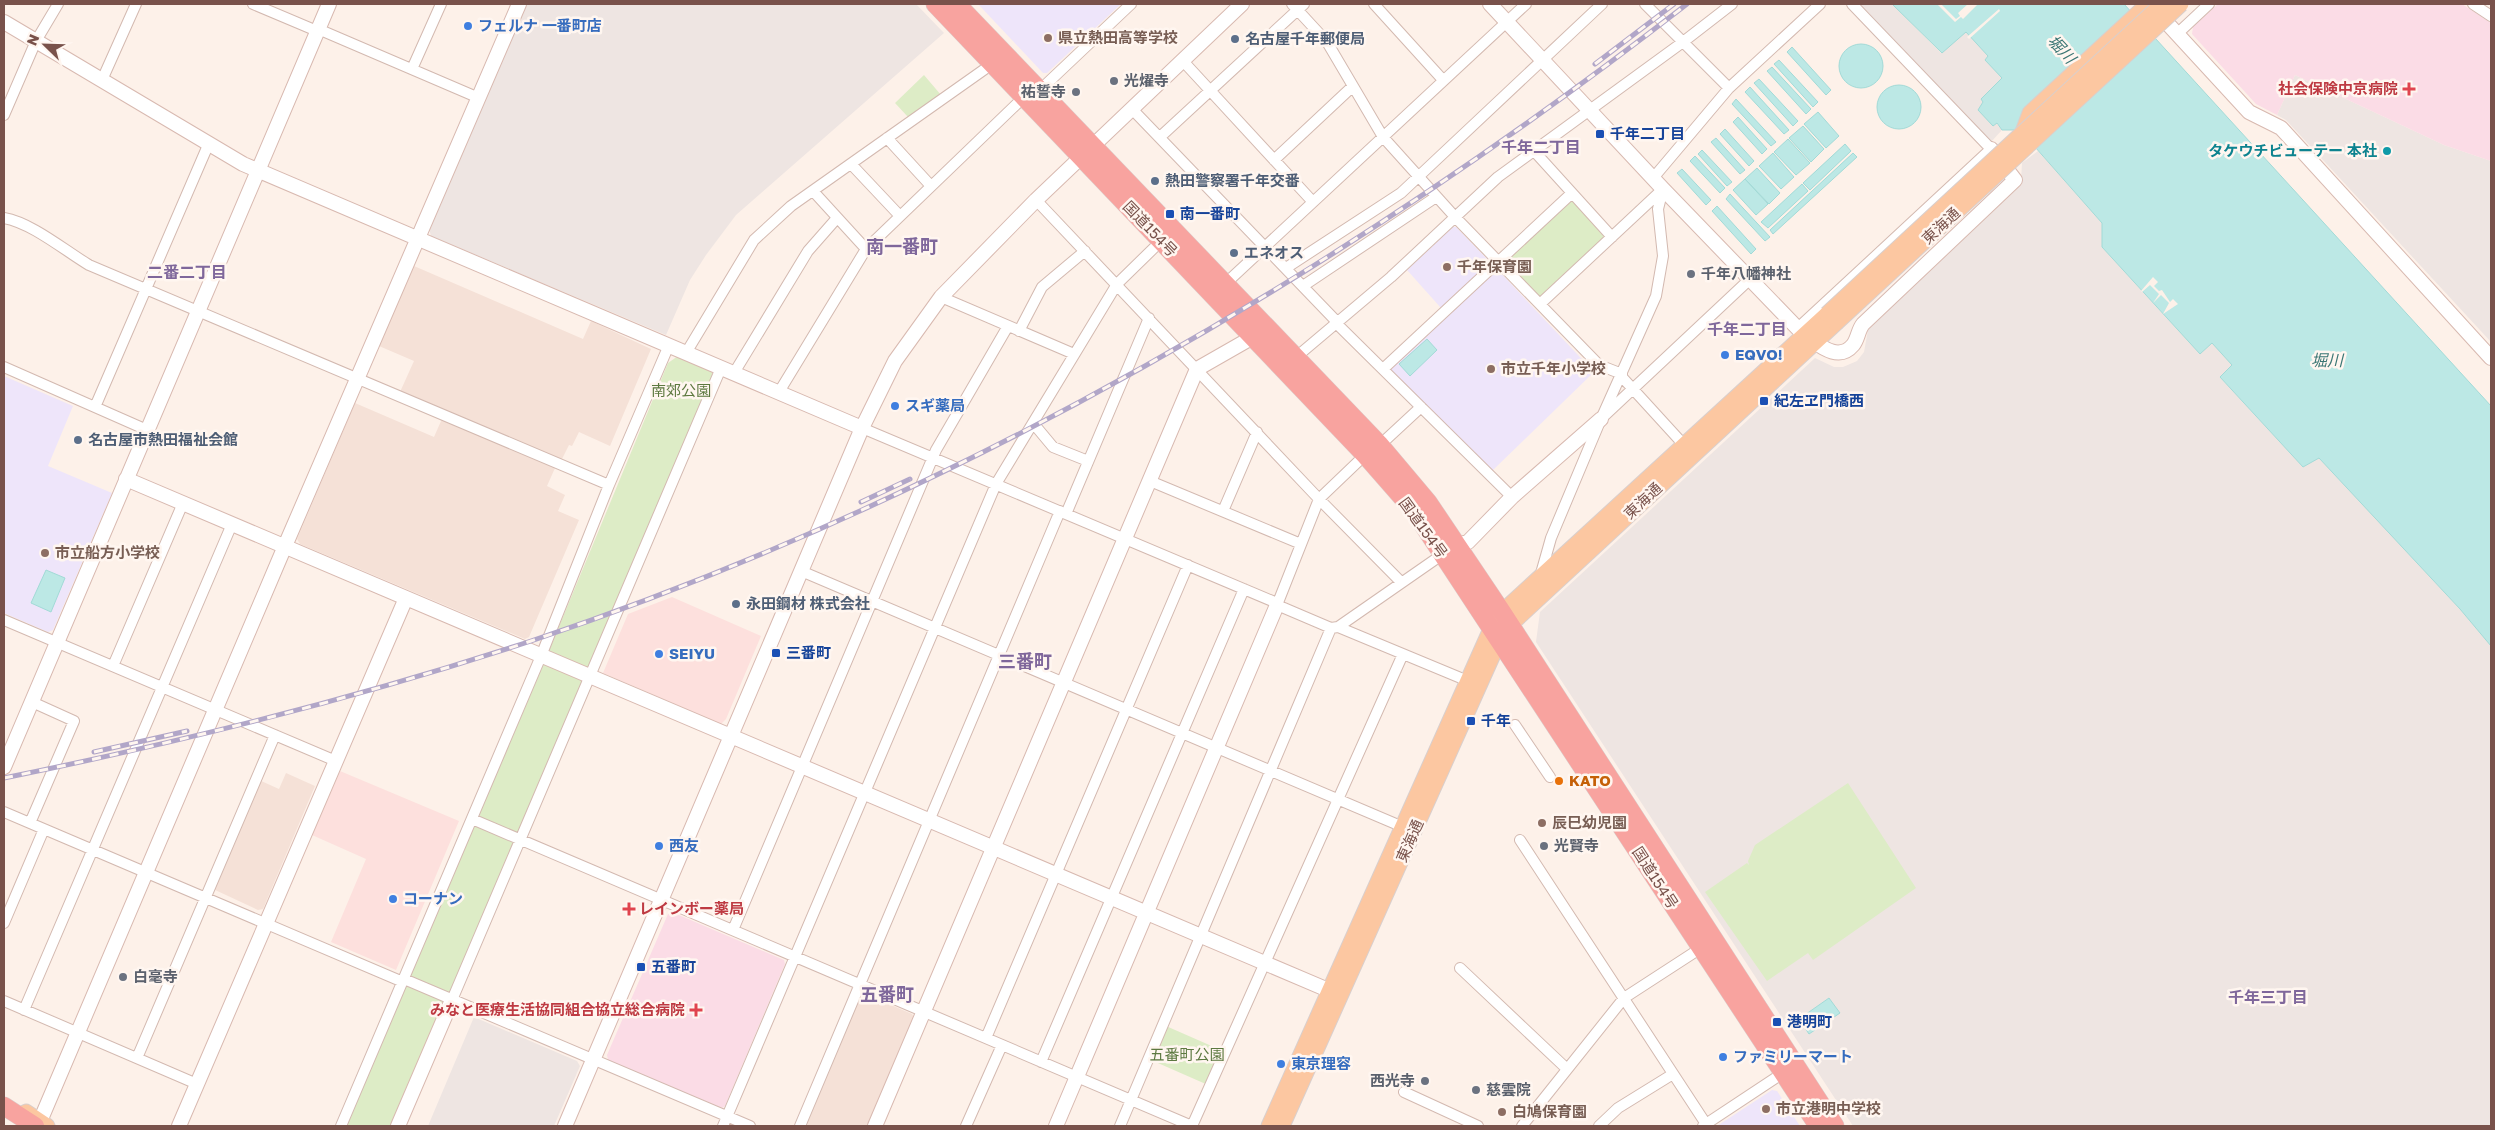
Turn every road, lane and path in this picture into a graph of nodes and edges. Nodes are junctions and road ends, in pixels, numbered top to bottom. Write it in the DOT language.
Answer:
graph roads {
  1 [pos="58,4"];
  2 [pos="136,4"];
  3 [pos="253,4"];
  4 [pos="329,4"];
  5 [pos="441,4"];
  6 [pos="518,4"];
  7 [pos="935,4"];
  8 [pos="957,4"];
  9 [pos="1131,4"];
  10 [pos="1242,4"];
  11 [pos="1374,4"];
  12 [pos="1490,4"];
  13 [pos="1526,4"];
  14 [pos="1602,4"];
  15 [pos="1644,4"];
  16 [pos="1732,4"];
  17 [pos="1820,4"];
  18 [pos="1852,4"];
  19 [pos="2148,4"];
  20 [pos="2162,4"];
  21 [pos="2181,4"];
  22 [pos="2195,4"];
  23 [pos="2209,4"];
  24 [pos="2473,4"];
  25 [pos="1298,6"];
  26 [pos="2491,16"];
  27 [pos="4,22"];
  28 [pos="1506,22"];
  29 [pos="318,30"];
  30 [pos="2177,34"];
  31 [pos="36,41"];
  32 [pos="1683,42"];
  33 [pos="1182,60"];
  34 [pos="1543,60"];
  35 [pos="992,64"];
  36 [pos="412,69"];
  37 [pos="102,80"];
  38 [pos="1444,80"];
  39 [pos="1352,87"];
  40 [pos="1729,88"];
  41 [pos="1210,90"];
  42 [pos="1032,94"];
  43 [pos="479,98"];
  44 [pos="1131,108"];
  45 [pos="1590,111"];
  46 [pos="4,115"];
  47 [pos="1383,137"];
  48 [pos="887,138"];
  49 [pos="1160,138"];
  50 [pos="2027,138"];
  51 [pos="209,143"];
  52 [pos="1991,149"];
  53 [pos="1087,150"];
  54 [pos="1534,151"];
  55 [pos="1274,160"];
  56 [pos="851,164"];
  57 [pos="258,170"];
  58 [pos="1654,177"];
  59 [pos="1419,178"];
  60 [pos="931,186"];
  61 [pos="1663,190"];
  62 [pos="813,191"];
  63 [pos="1572,193"];
  64 [pos="1436,197"];
  65 [pos="1036,200"];
  66 [pos="1313,202"];
  67 [pos="900,216"];
  68 [pos="1455,217"];
  69 [pos="4,218"];
  70 [pos="837,218"];
  71 [pos="1612,237"];
  72 [pos="417,238"];
  73 [pos="1161,241"];
  74 [pos="1265,247"];
  75 [pos="866,249"];
  76 [pos="1085,251"];
  77 [pos="1498,261"];
  78 [pos="1286,268"];
  79 [pos="1750,279"];
  80 [pos="1117,284"];
  81 [pos="1225,284"];
  82 [pos="1303,286"];
  83 [pos="146,289"];
  84 [pos="941,298"];
  85 [pos="1540,304"];
  86 [pos="197,311"];
  87 [pos="1149,318"];
  88 [pos="1338,323"];
  89 [pos="1008,326"];
  90 [pos="1020,331"];
  91 [pos="1806,335"];
  92 [pos="1253,337"];
  93 [pos="669,345"];
  94 [pos="686,353"];
  95 [pos="1074,354"];
  96 [pos="1295,358"];
  97 [pos="2491,358"];
  98 [pos="4,367"];
  99 [pos="1197,369"];
  100 [pos="1383,369"];
  101 [pos="727,370"];
  102 [pos="1621,375"];
  103 [pos="357,378"];
  104 [pos="1633,389"];
  105 [pos="778,392"];
  106 [pos="96,407"];
  107 [pos="1421,407"];
  108 [pos="1601,419"];
  109 [pos="1033,423"];
  110 [pos="862,428"];
  111 [pos="147,430"];
  112 [pos="1257,432"];
  113 [pos="1684,445"];
  114 [pos="1380,446"];
  115 [pos="1365,455"];
  116 [pos="933,458"];
  117 [pos="1088,461"];
  118 [pos="126,479"];
  119 [pos="1150,480"];
  120 [pos="996,484"];
  121 [pos="609,485"];
  122 [pos="1512,497"];
  123 [pos="1319,499"];
  124 [pos="183,503"];
  125 [pos="1223,511"];
  126 [pos="1063,513"];
  127 [pos="232,524"];
  128 [pos="1125,539"];
  129 [pos="1301,544"];
  130 [pos="285,546"];
  131 [pos="1450,549"];
  132 [pos="1188,565"];
  133 [pos="801,571"];
  134 [pos="1539,580"];
  135 [pos="1401,582"];
  136 [pos="1244,589"];
  137 [pos="406,598"];
  138 [pos="872,602"];
  139 [pos="1277,604"];
  140 [pos="1506,619"];
  141 [pos="4,620"];
  142 [pos="1335,627"];
  143 [pos="935,628"];
  144 [pos="1495,635"];
  145 [pos="57,642"];
  146 [pos="1403,654"];
  147 [pos="542,656"];
  148 [pos="999,656"];
  149 [pos="113,666"];
  150 [pos="590,676"];
  151 [pos="1468,681"];
  152 [pos="1064,683"];
  153 [pos="161,686"];
  154 [pos="32,702"];
  155 [pos="216,710"];
  156 [pos="1126,710"];
  157 [pos="1515,725"];
  158 [pos="1182,733"];
  159 [pos="274,735"];
  160 [pos="731,736"];
  161 [pos="1217,748"];
  162 [pos="336,761"];
  163 [pos="802,767"];
  164 [pos="4,768"];
  165 [pos="1270,771"];
  166 [pos="1550,777"];
  167 [pos="866,794"];
  168 [pos="1338,800"];
  169 [pos="4,812"];
  170 [pos="472,819"];
  171 [pos="930,821"];
  172 [pos="30,823"];
  173 [pos="1403,827"];
  174 [pos="44,829"];
  175 [pos="520,840"];
  176 [pos="1520,840"];
  177 [pos="994,848"];
  178 [pos="92,850"];
  179 [pos="147,873"];
  180 [pos="1056,874"];
  181 [pos="206,898"];
  182 [pos="1111,898"];
  183 [pos="661,900"];
  184 [pos="1147,913"];
  185 [pos="4,923"];
  186 [pos="266,924"];
  187 [pos="733,930"];
  188 [pos="1200,936"];
  189 [pos="1701,948"];
  190 [pos="796,957"];
  191 [pos="1266,964"];
  192 [pos="1460,968"];
  193 [pos="403,980"];
  194 [pos="860,984"];
  195 [pos="1335,993"];
  196 [pos="1624,998"];
  197 [pos="452,1000"];
  198 [pos="4,1001"];
  199 [pos="24,1010"];
  200 [pos="924,1012"];
  201 [pos="78,1033"];
  202 [pos="986,1038"];
  203 [pos="1002,1045"];
  204 [pos="138,1058"];
  205 [pos="593,1060"];
  206 [pos="1041,1062"];
  207 [pos="1568,1069"];
  208 [pos="1789,1069"];
  209 [pos="1674,1074"];
  210 [pos="1077,1077"];
  211 [pos="197,1084"];
  212 [pos="1404,1092"];
  213 [pos="4,1098"];
  214 [pos="1131,1100"];
  215 [pos="4,1106"];
  216 [pos="4,1120"];
  217 [pos="725,1121"];
  218 [pos="40,1125"];
  219 [pos="1705,1125"];
  220 [pos="14,1126"];
  221 [pos="179,1126"];
  222 [pos="341,1126"];
  223 [pos="398,1126"];
  224 [pos="565,1126"];
  225 [pos="750,1126"];
  226 [pos="800,1126"];
  227 [pos="875,1126"];
  228 [pos="966,1126"];
  229 [pos="1056,1126"];
  230 [pos="1120,1126"];
  231 [pos="1192,1126"];
  232 [pos="1269,1126"];
  233 [pos="1282,1126"];
  234 [pos="1478,1126"];
  235 [pos="1522,1126"];
  236 [pos="1599,1126"];
  237 [pos="1818,1126"];
  238 [pos="1836,1126"];
  1 -- 31 [label="street"];
  2 -- 37 [label="street"];
  3 -- 29 [label="street"];
  4 -- 29 [label="street"];
  5 -- 36 [label="street"];
  6 -- 43 [label="street"];
  7 -- 35 [label="highway, 国道154号"];
  8 -- 42 [label="highway, 国道154号"];
  9 -- 42 [label="street"];
  10 -- 33 [label="street"];
  11 -- 38 [label="street"];
  12 -- 28 [label="street"];
  13 -- 28 [label="street"];
  14 -- 34 [label="street"];
  15 -- 32 [label="street"];
  16 -- 32 [label="street"];
  17 -- 40 [label="street"];
  18 -- 52 [label="street"];
  19 -- 30 [label="street"];
  19 -- 50 [label="main road"];
  20 -- 50 [label="main road, 東海通, bridge"];
  21 -- 50 [label="main road, 東海通, bridge"];
  22 -- 50 [label="main road, bridge"];
  23 -- 30 [label="street"];
  24 -- 26 [label="street"];
  25 -- 39 [label="street"];
  25 -- 41 [label="street"];
  27 -- 31 [label="street"];
  28 -- 34 [label="street"];
  28 -- 38 [label="street"];
  29 -- 36 [label="street"];
  29 -- 57 [label="street"];
  30 -- 97 [label="street"];
  31 -- 37 [label="street"];
  31 -- 46 [label="street"];
  32 -- 40 [label="street"];
  32 -- 45 [label="street"];
  33 -- 41 [label="street"];
  33 -- 44 [label="street"];
  34 -- 45 [label="street"];
  34 -- 59 [label="street"];
  35 -- 42 [label="highway, 国道154号"];
  35 -- 48 [label="street"];
  36 -- 43 [label="street"];
  37 -- 51 [label="street"];
  38 -- 47 [label="street"];
  39 -- 47 [label="street"];
  39 -- 55 [label="street"];
  40 -- 58 [label="street"];
  41 -- 49 [label="street"];
  41 -- 55 [label="street"];
  42 -- 53 [label="highway, 国道154号"];
  42 -- 60 [label="street"];
  43 -- 72 [label="street"];
  44 -- 49 [label="street"];
  44 -- 53 [label="street"];
  45 -- 54 [label="street"];
  45 -- 58 [label="street"];
  47 -- 59 [label="street"];
  47 -- 66 [label="street"];
  48 -- 56 [label="street"];
  48 -- 60 [label="street"];
  49 -- 74 [label="street"];
  50 -- 91 [label="main road, 東海通, bridge"];
  51 -- 57 [label="street"];
  51 -- 83 [label="street"];
  52 -- 91 [label="street"];
  52 -- 91 [label="street"];
  53 -- 65 [label="street"];
  53 -- 73 [label="highway, 国道154号"];
  53 -- 81 [label="highway, 国道154号"];
  54 -- 63 [label="street"];
  54 -- 68 [label="street"];
  55 -- 66 [label="street"];
  56 -- 62 [label="street"];
  56 -- 67 [label="street"];
  57 -- 72 [label="street"];
  57 -- 86 [label="street"];
  58 -- 61 [label="street"];
  59 -- 64 [label="street"];
  59 -- 78 [label="street"];
  60 -- 67 [label="street"];
  61 -- 71 [label="street"];
  61 -- 79 [label="street"];
  61 -- 102 [label="street"];
  62 -- 70 [label="street"];
  62 -- 94 [label="street"];
  63 -- 71 [label="street"];
  63 -- 77 [label="street"];
  64 -- 68 [label="street"];
  64 -- 82 [label="street"];
  65 -- 76 [label="street"];
  65 -- 84 [label="street"];
  66 -- 74 [label="street"];
  67 -- 75 [label="street"];
  68 -- 77 [label="street"];
  68 -- 88 [label="street"];
  69 -- 83 [label="street"];
  70 -- 75 [label="street"];
  70 -- 101 [label="street"];
  71 -- 85 [label="street"];
  72 -- 93 [label="street"];
  72 -- 103 [label="street"];
  73 -- 80 [label="street"];
  73 -- 92 [label="highway, 国道154号"];
  74 -- 78 [label="street"];
  74 -- 81 [label="street"];
  75 -- 105 [label="street"];
  76 -- 80 [label="street"];
  76 -- 90 [label="street"];
  77 -- 85 [label="street"];
  77 -- 100 [label="street"];
  78 -- 82 [label="street"];
  79 -- 91 [label="street"];
  79 -- 104 [label="street"];
  80 -- 87 [label="street"];
  80 -- 95 [label="street"];
  81 -- 96 [label="highway, 国道154号"];
  82 -- 88 [label="street"];
  83 -- 86 [label="street"];
  83 -- 106 [label="street"];
  84 -- 89 [label="street"];
  84 -- 110 [label="street"];
  85 -- 102 [label="street"];
  86 -- 103 [label="street"];
  86 -- 111 [label="street"];
  87 -- 99 [label="street"];
  87 -- 117 [label="street"];
  88 -- 96 [label="street"];
  88 -- 100 [label="street"];
  89 -- 90 [label="street"];
  89 -- 116 [label="street"];
  90 -- 95 [label="street"];
  91 -- 113 [label="main road, 東海通"];
  91 -- 140 [label="main road, 東海通"];
  92 -- 99 [label="street"];
  92 -- 115 [label="highway, 国道154号"];
  93 -- 94 [label="street"];
  93 -- 121 [label="street"];
  94 -- 101 [label="street"];
  95 -- 109 [label="street"];
  96 -- 114 [label="highway, 国道154号"];
  98 -- 106 [label="street"];
  99 -- 112 [label="street"];
  99 -- 119 [label="street"];
  100 -- 107 [label="street"];
  101 -- 105 [label="street"];
  101 -- 150 [label="street"];
  102 -- 104 [label="street"];
  102 -- 108 [label="street"];
  103 -- 121 [label="street"];
  103 -- 130 [label="street"];
  104 -- 108 [label="street"];
  104 -- 113 [label="street"];
  105 -- 110 [label="street"];
  106 -- 111 [label="street"];
  107 -- 114 [label="street"];
  107 -- 122 [label="street"];
  108 -- 122 [label="street"];
  108 -- 134 [label="street"];
  109 -- 117 [label="street"];
  109 -- 120 [label="street"];
  110 -- 116 [label="street"];
  110 -- 133 [label="street"];
  111 -- 118 [label="street"];
  112 -- 123 [label="street"];
  112 -- 125 [label="street"];
  113 -- 134 [label="main road, 東海通"];
  114 -- 131 [label="highway, 国道154号"];
  115 -- 123 [label="street"];
  115 -- 131 [label="highway, 国道154号"];
  116 -- 120 [label="street"];
  116 -- 138 [label="street"];
  117 -- 126 [label="street"];
  118 -- 124 [label="street"];
  118 -- 145 [label="street"];
  119 -- 125 [label="street"];
  119 -- 128 [label="street"];
  120 -- 126 [label="street"];
  120 -- 143 [label="street"];
  121 -- 147 [label="street"];
  122 -- 131 [label="street"];
  123 -- 129 [label="street"];
  123 -- 135 [label="street"];
  124 -- 127 [label="street"];
  124 -- 149 [label="street"];
  125 -- 129 [label="street"];
  126 -- 128 [label="street"];
  126 -- 148 [label="street"];
  127 -- 130 [label="street"];
  127 -- 153 [label="street"];
  128 -- 132 [label="street"];
  128 -- 152 [label="street"];
  129 -- 139 [label="street"];
  130 -- 137 [label="street"];
  130 -- 155 [label="street"];
  131 -- 135 [label="street"];
  131 -- 140 [label="highway, 国道154号"];
  131 -- 144 [label="highway, 国道154号"];
  132 -- 136 [label="street"];
  132 -- 156 [label="street"];
  133 -- 138 [label="street"];
  133 -- 160 [label="street"];
  134 -- 140 [label="main road, 東海通"];
  135 -- 142 [label="street"];
  136 -- 139 [label="street"];
  136 -- 158 [label="street"];
  137 -- 147 [label="street"];
  137 -- 162 [label="street"];
  138 -- 143 [label="street"];
  138 -- 163 [label="street"];
  139 -- 142 [label="street"];
  139 -- 161 [label="street"];
  140 -- 144 [label="main road, 東海通"];
  140 -- 208 [label="highway, 国道154号"];
  141 -- 145 [label="street"];
  142 -- 146 [label="street"];
  142 -- 165 [label="street"];
  143 -- 148 [label="street"];
  143 -- 167 [label="street"];
  144 -- 151 [label="main road, 東海通"];
  144 -- 189 [label="highway, 国道154号"];
  144 -- 195 [label="main road, 東海通"];
  145 -- 149 [label="street"];
  145 -- 154 [label="street"];
  146 -- 151 [label="street"];
  146 -- 168 [label="street"];
  147 -- 150 [label="street"];
  147 -- 170 [label="street"];
  148 -- 152 [label="street"];
  148 -- 171 [label="street"];
  149 -- 153 [label="street"];
  150 -- 160 [label="street"];
  150 -- 175 [label="street"];
  151 -- 173 [label="main road, 東海通"];
  152 -- 156 [label="street"];
  152 -- 177 [label="street"];
  153 -- 155 [label="street"];
  153 -- 178 [label="street"];
  154 -- 164 [label="street"];
  154 -- 172 [label="street"];
  155 -- 159 [label="street"];
  155 -- 179 [label="street"];
  156 -- 158 [label="street"];
  156 -- 180 [label="street"];
  157 -- 166 [label="street"];
  158 -- 161 [label="street"];
  158 -- 182 [label="street"];
  159 -- 162 [label="street"];
  159 -- 181 [label="street"];
  160 -- 163 [label="street"];
  160 -- 183 [label="street"];
  161 -- 165 [label="street"];
  161 -- 184 [label="street"];
  162 -- 186 [label="street"];
  163 -- 167 [label="street"];
  163 -- 187 [label="street"];
  165 -- 168 [label="street"];
  165 -- 188 [label="street"];
  167 -- 171 [label="street"];
  167 -- 190 [label="street"];
  168 -- 173 [label="street"];
  168 -- 191 [label="street"];
  169 -- 172 [label="street"];
  170 -- 175 [label="street"];
  170 -- 193 [label="street"];
  171 -- 177 [label="street"];
  171 -- 194 [label="street"];
  172 -- 174 [label="street"];
  173 -- 195 [label="main road, 東海通"];
  174 -- 178 [label="street"];
  174 -- 185 [label="street"];
  175 -- 183 [label="street"];
  175 -- 197 [label="street"];
  176 -- 196 [label="street"];
  177 -- 180 [label="street"];
  177 -- 200 [label="street"];
  178 -- 179 [label="street"];
  178 -- 199 [label="street"];
  179 -- 181 [label="street"];
  179 -- 201 [label="street"];
  180 -- 182 [label="street"];
  180 -- 202 [label="street"];
  181 -- 186 [label="street"];
  181 -- 204 [label="street"];
  182 -- 184 [label="street"];
  182 -- 206 [label="street"];
  183 -- 187 [label="street"];
  183 -- 205 [label="street"];
  184 -- 188 [label="street"];
  184 -- 210 [label="street"];
  186 -- 193 [label="street"];
  186 -- 211 [label="street"];
  187 -- 190 [label="street"];
  188 -- 191 [label="street"];
  188 -- 214 [label="street"];
  189 -- 196 [label="street"];
  189 -- 208 [label="highway, 国道154号"];
  190 -- 194 [label="street"];
  190 -- 217 [label="street"];
  191 -- 195 [label="street"];
  191 -- 231 [label="street"];
  192 -- 207 [label="street"];
  193 -- 197 [label="street"];
  193 -- 222 [label="street"];
  194 -- 200 [label="street"];
  194 -- 226 [label="street"];
  195 -- 232 [label="main road, 東海通"];
  195 -- 233 [label="main road, 東海通"];
  196 -- 207 [label="street"];
  196 -- 209 [label="street"];
  197 -- 205 [label="street"];
  197 -- 223 [label="street"];
  198 -- 199 [label="street"];
  199 -- 201 [label="street"];
  200 -- 202 [label="street"];
  200 -- 227 [label="street"];
  201 -- 204 [label="street"];
  201 -- 218 [label="street"];
  202 -- 203 [label="street"];
  203 -- 206 [label="street"];
  203 -- 228 [label="street"];
  204 -- 211 [label="street"];
  205 -- 217 [label="street"];
  205 -- 224 [label="street"];
  206 -- 210 [label="street"];
  207 -- 235 [label="street"];
  208 -- 219 [label="street"];
  208 -- 237 [label="highway, 国道154号"];
  208 -- 238 [label="highway, 国道154号"];
  209 -- 219 [label="street"];
  209 -- 236 [label="street"];
  210 -- 214 [label="street"];
  210 -- 229 [label="street"];
  211 -- 221 [label="street"];
  212 -- 234 [label="street"];
  213 -- 218 [label="main road"];
  214 -- 230 [label="street"];
  214 -- 231 [label="street"];
  215 -- 218 [label="highway"];
  216 -- 220 [label="highway"];
  217 -- 225 [label="street"];
}
